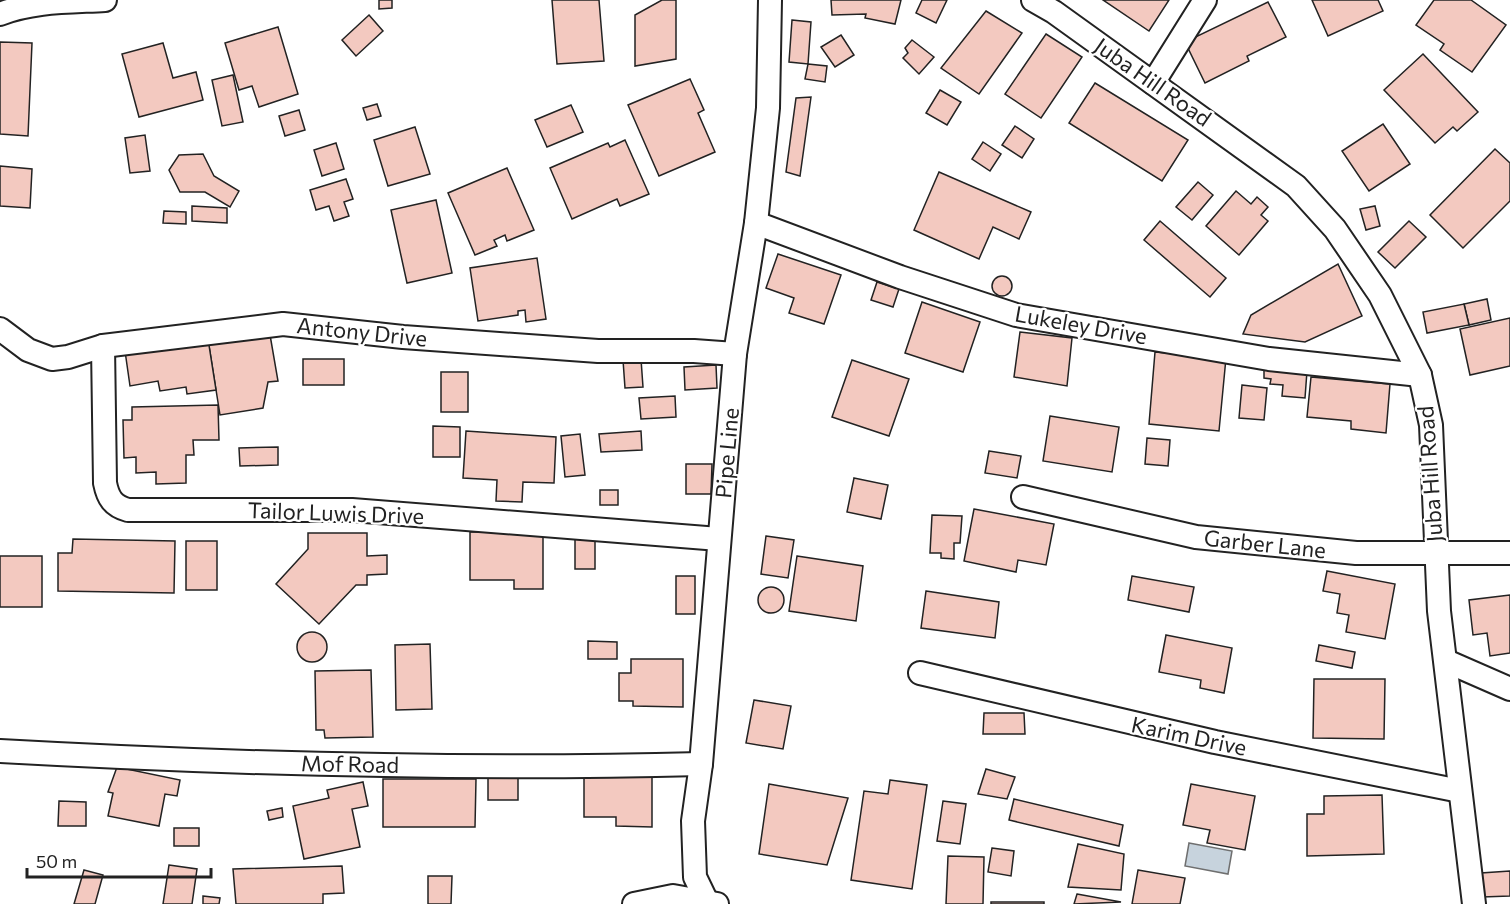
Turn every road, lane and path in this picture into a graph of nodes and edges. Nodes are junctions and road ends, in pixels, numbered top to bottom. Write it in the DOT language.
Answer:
graph roads {
  1 [pos="105,0"];
  2 [pos="770,0"];
  3 [pos="1033,0"];
  4 [pos="1205,0"];
  5 [pos="0,14"];
  6 [pos="1153,83"];
  7 [pos="756,224"];
  8 [pos="0,329"];
  9 [pos="102,346"];
  10 [pos="735,354"];
  11 [pos="1420,375"];
  12 [pos="1023,497"];
  13 [pos="719,538"];
  14 [pos="1510,553"];
  15 [pos="1436,554"];
  16 [pos="1446,661"];
  17 [pos="920,673"];
  18 [pos="1510,689"];
  19 [pos="0,751"];
  20 [pos="701,764"];
  21 [pos="1460,791"];
  22 [pos="710,903"];
  23 [pos="634,904"];
  24 [pos="1474,904"];
  1 -- 5 [label="street"];
  2 -- 7 [label="street, Pipe Line"];
  3 -- 6 [label="street, Juba Hill Road"];
  4 -- 6 [label="street"];
  6 -- 11 [label="street, Juba Hill Road"];
  7 -- 10 [label="street, Pipe Line"];
  7 -- 11 [label="street, Lukeley Drive"];
  8 -- 9 [label="street, Antony Drive"];
  9 -- 10 [label="street, Antony Drive"];
  9 -- 13 [label="street, Tailor Luwis Drive"];
  10 -- 13 [label="street, Pipe Line"];
  11 -- 15 [label="street, Juba Hill Road"];
  12 -- 15 [label="street, Garber Lane"];
  13 -- 20 [label="street, Pipe Line"];
  14 -- 15 [label="street, Garber Lane"];
  15 -- 16 [label="street, Juba Hill Road"];
  16 -- 18 [label="street"];
  16 -- 21 [label="street, Juba Hill Road"];
  17 -- 21 [label="street, Karim Drive"];
  19 -- 20 [label="street, Mof Road"];
  20 -- 22 [label="street, Pipe Line"];
  21 -- 24 [label="street, Juba Hill Road"];
  22 -- 23 [label="street"];
}
